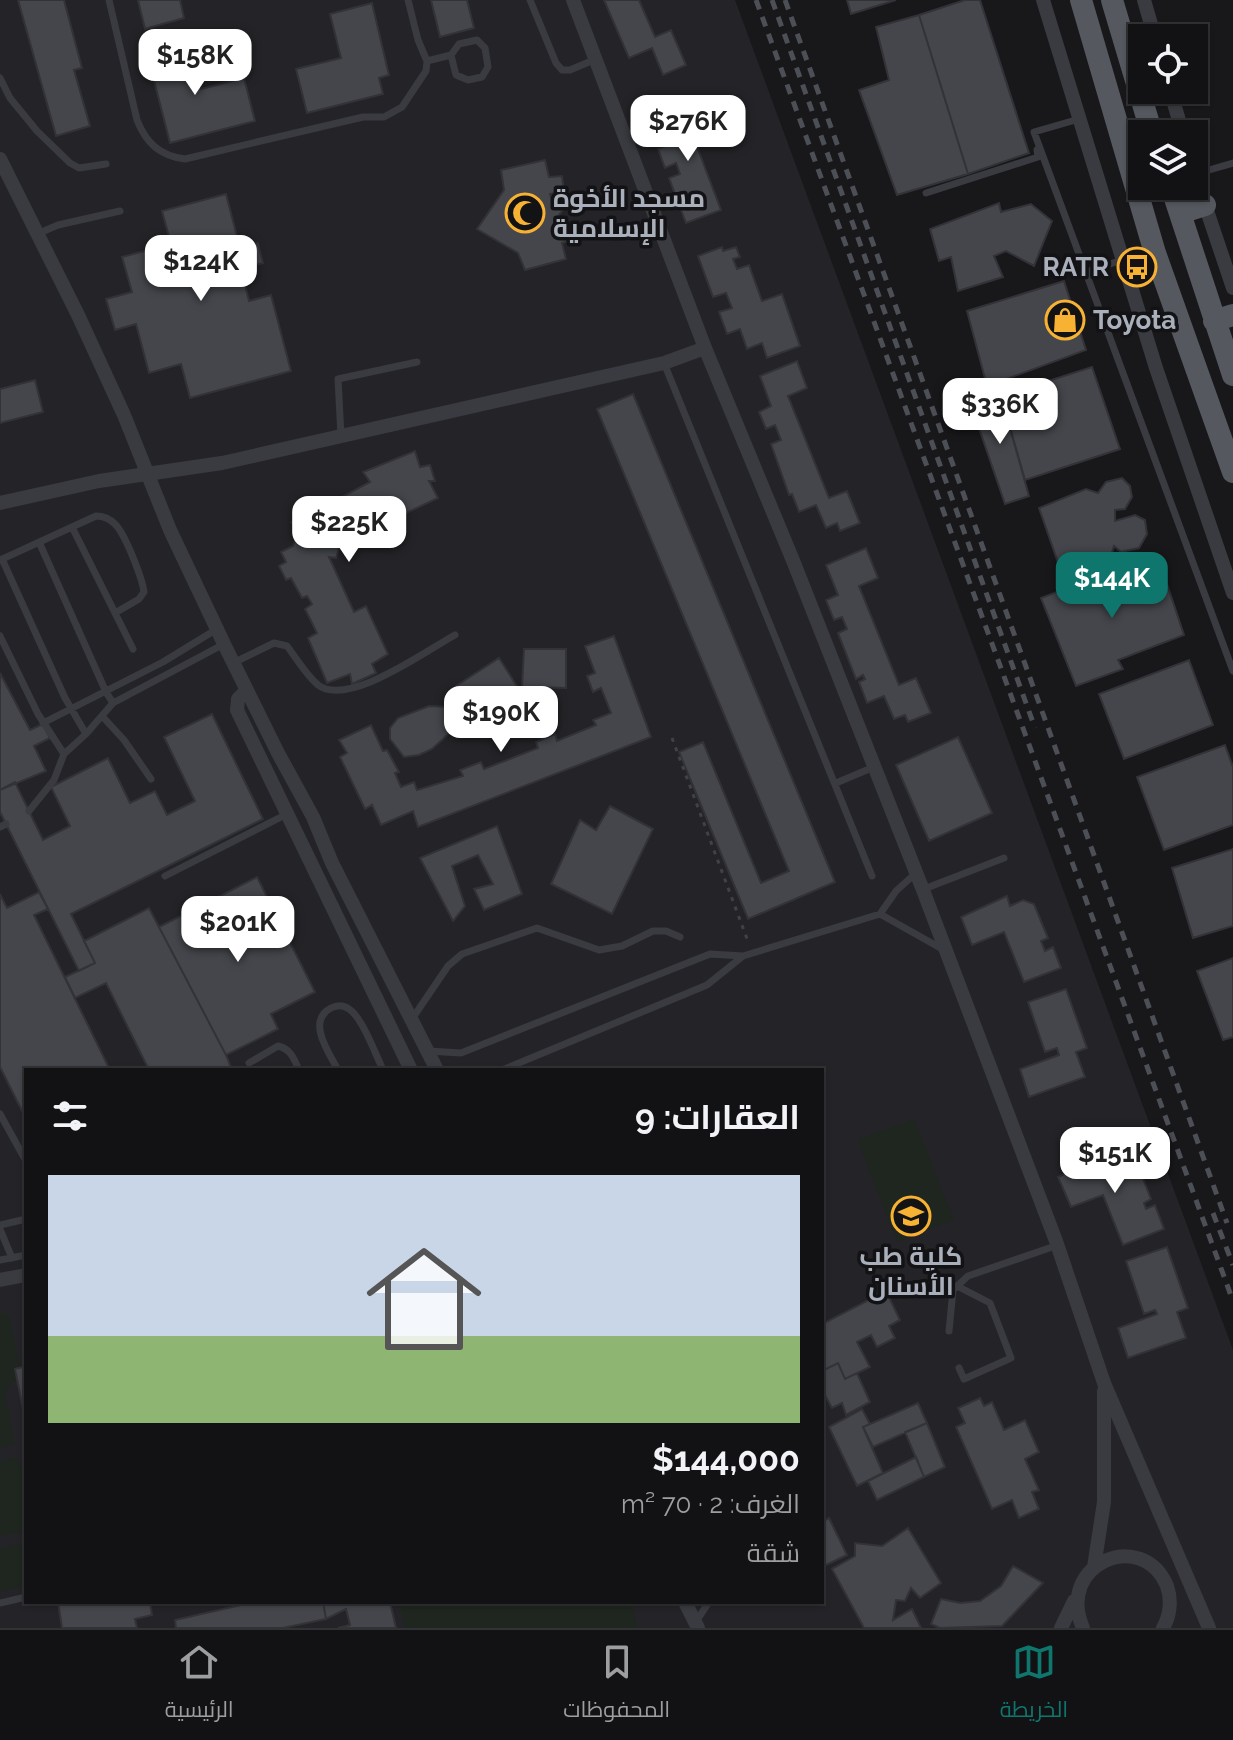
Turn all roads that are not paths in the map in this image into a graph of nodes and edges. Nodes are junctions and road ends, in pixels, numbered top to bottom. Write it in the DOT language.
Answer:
graph roads {
  1 [pos="109,0"];
  2 [pos="408,0"];
  3 [pos="530,0"];
  4 [pos="573,0"];
  5 [pos="1043,0"];
  6 [pos="1081,0"];
  7 [pos="1112,0"];
  8 [pos="1144,0"];
  9 [pos="1151,24"];
  10 [pos="451,55"];
  11 [pos="596,59"];
  12 [pos="427,61"];
  13 [pos="0,78"];
  14 [pos="1079,119"];
  15 [pos="1148,120"];
  16 [pos="1034,132"];
  17 [pos="0,159"];
  18 [pos="1233,163"];
  19 [pos="106,164"];
  20 [pos="1208,169"];
  21 [pos="926,193"];
  22 [pos="1176,200"];
  23 [pos="1203,200"];
  24 [pos="1205,205"];
  25 [pos="120,211"];
  26 [pos="1180,213"];
  27 [pos="37,234"];
  28 [pos="1122,260"];
  29 [pos="1086,272"];
  30 [pos="1232,283"];
  31 [pos="1224,318"];
  32 [pos="705,348"];
  33 [pos="417,362"];
  34 [pos="664,363"];
  35 [pos="1233,375"];
  36 [pos="341,436"];
  37 [pos="146,472"];
  38 [pos="1233,472"];
  39 [pos="0,503"];
  40 [pos="72,527"];
  41 [pos="39,542"];
  42 [pos="1,559"];
  43 [pos="1233,593"];
  44 [pos="115,613"];
  45 [pos="217,629"];
  46 [pos="455,635"];
  47 [pos="0,636"];
  48 [pos="224,644"];
  49 [pos="133,649"];
  50 [pos="233,663"];
  51 [pos="1233,671"];
  52 [pos="247,690"];
  53 [pos="106,692"];
  54 [pos="113,703"];
  55 [pos="71,708"];
  56 [pos="102,716"];
  57 [pos="43,723"];
  58 [pos="86,734"];
  59 [pos="64,754"];
  60 [pos="874,767"];
  61 [pos="151,779"];
  62 [pos="836,783"];
  63 [pos="29,811"];
  64 [pos="287,814"];
  65 [pos="1004,858"];
  66 [pos="916,873"];
  67 [pos="165,876"];
  68 [pos="872,876"];
  69 [pos="923,890"];
  70 [pos="880,914"];
  71 [pos="680,937"];
  72 [pos="946,951"];
  73 [pos="743,956"];
  74 [pos="412,1019"];
  75 [pos="428,1051"];
  76 [pos="249,1063"];
  77 [pos="298,1068"];
  78 [pos="337,1068"];
  79 [pos="382,1068"];
  80 [pos="410,1068"];
  81 [pos="436,1068"];
  82 [pos="507,1068"];
  83 [pos="0,1114"];
  84 [pos="24,1157"];
  85 [pos="24,1220"];
  86 [pos="0,1227"];
  87 [pos="1058,1245"];
  88 [pos="24,1255"];
  89 [pos="12,1258"];
  90 [pos="0,1260"];
  91 [pos="24,1275"];
  92 [pos="0,1280"];
  93 [pos="957,1286"];
  94 [pos="949,1331"];
  95 [pos="959,1368"];
  96 [pos="1104,1383"];
  97 [pos="1094,1567"];
  98 [pos="1185,1571"];
  99 [pos="1163,1578"];
  100 [pos="24,1597"];
  101 [pos="1076,1597"];
  102 [pos="0,1603"];
  103 [pos="686,1604"];
  104 [pos="708,1604"];
  105 [pos="696,1626"];
  106 [pos="1061,1628"];
  107 [pos="1083,1628"];
  108 [pos="1163,1628"];
  109 [pos="1209,1628"];
  1 -- 12 [label="lane"];
  2 -- 12 [label="lane"];
  3 -- 11 [label="lane"];
  4 -- 11 [label="street"];
  5 -- 14 [label="street"];
  6 -- 38 [label="main road"];
  7 -- 15 [label="main road"];
  8 -- 9 [label="street"];
  10 -- 10 [label="lane"];
  10 -- 12 [label="lane"];
  11 -- 32 [label="street"];
  13 -- 19 [label="lane"];
  14 -- 16 [label="lane"];
  14 -- 28 [label="street"];
  16 -- 21 [label="lane"];
  16 -- 29 [label="lane"];
  17 -- 27 [label="street"];
  18 -- 20 [label="lane"];
  22 -- 26 [label="main road"];
  23 -- 24 [label="street"];
  24 -- 26 [label="main road"];
  24 -- 30 [label="street"];
  25 -- 27 [label="lane"];
  26 -- 31 [label="main road"];
  27 -- 37 [label="street"];
  28 -- 29 [label="lane"];
  28 -- 43 [label="street"];
  29 -- 51 [label="lane"];
  31 -- 35 [label="main road"];
  32 -- 34 [label="street"];
  32 -- 60 [label="street"];
  33 -- 36 [label="lane"];
  34 -- 36 [label="street"];
  34 -- 62 [label="lane"];
  36 -- 37 [label="street"];
  37 -- 39 [label="street"];
  37 -- 45 [label="street"];
  40 -- 41 [label="lane"];
  40 -- 44 [label="lane"];
  40 -- 44 [label="lane"];
  41 -- 42 [label="lane"];
  41 -- 53 [label="lane"];
  42 -- 55 [label="lane"];
  44 -- 49 [label="lane"];
  45 -- 48 [label="street"];
  45 -- 53 [label="lane"];
  46 -- 50 [label="lane"];
  47 -- 57 [label="lane"];
  48 -- 50 [label="street"];
  48 -- 54 [label="lane"];
  50 -- 52 [label="street"];
  52 -- 64 [label="street"];
  52 -- 74 [label="street"];
  53 -- 54 [label="lane"];
  53 -- 55 [label="lane"];
  54 -- 56 [label="lane"];
  55 -- 57 [label="lane"];
  55 -- 58 [label="lane"];
  56 -- 58 [label="lane"];
  56 -- 61 [label="lane"];
  57 -- 59 [label="lane"];
  58 -- 59 [label="lane"];
  59 -- 63 [label="lane"];
  60 -- 62 [label="lane"];
  60 -- 66 [label="street"];
  62 -- 68 [label="lane"];
  64 -- 67 [label="lane"];
  64 -- 80 [label="street"];
  65 -- 69 [label="lane"];
  66 -- 69 [label="street"];
  66 -- 70 [label="lane"];
  69 -- 72 [label="street"];
  70 -- 72 [label="lane"];
  70 -- 73 [label="lane"];
  71 -- 74 [label="lane"];
  72 -- 87 [label="street"];
  73 -- 75 [label="lane"];
  73 -- 82 [label="lane"];
  74 -- 75 [label="street"];
  75 -- 81 [label="street"];
  76 -- 77 [label="lane"];
  78 -- 79 [label="lane"];
  83 -- 84 [label="lane"];
  85 -- 86 [label="lane"];
  86 -- 89 [label="lane"];
  87 -- 93 [label="lane"];
  87 -- 96 [label="street"];
  88 -- 89 [label="lane"];
  89 -- 90 [label="lane"];
  91 -- 92 [label="street"];
  93 -- 94 [label="lane"];
  93 -- 95 [label="lane"];
  96 -- 97 [label="street"];
  96 -- 98 [label="street"];
  97 -- 99 [label="street"];
  97 -- 101 [label="street"];
  98 -- 99 [label="street"];
  98 -- 109 [label="street"];
  99 -- 108 [label="street"];
  100 -- 102 [label="lane"];
  101 -- 106 [label="street"];
  101 -- 107 [label="street"];
  103 -- 105 [label="street"];
  104 -- 105 [label="lane"];
}
